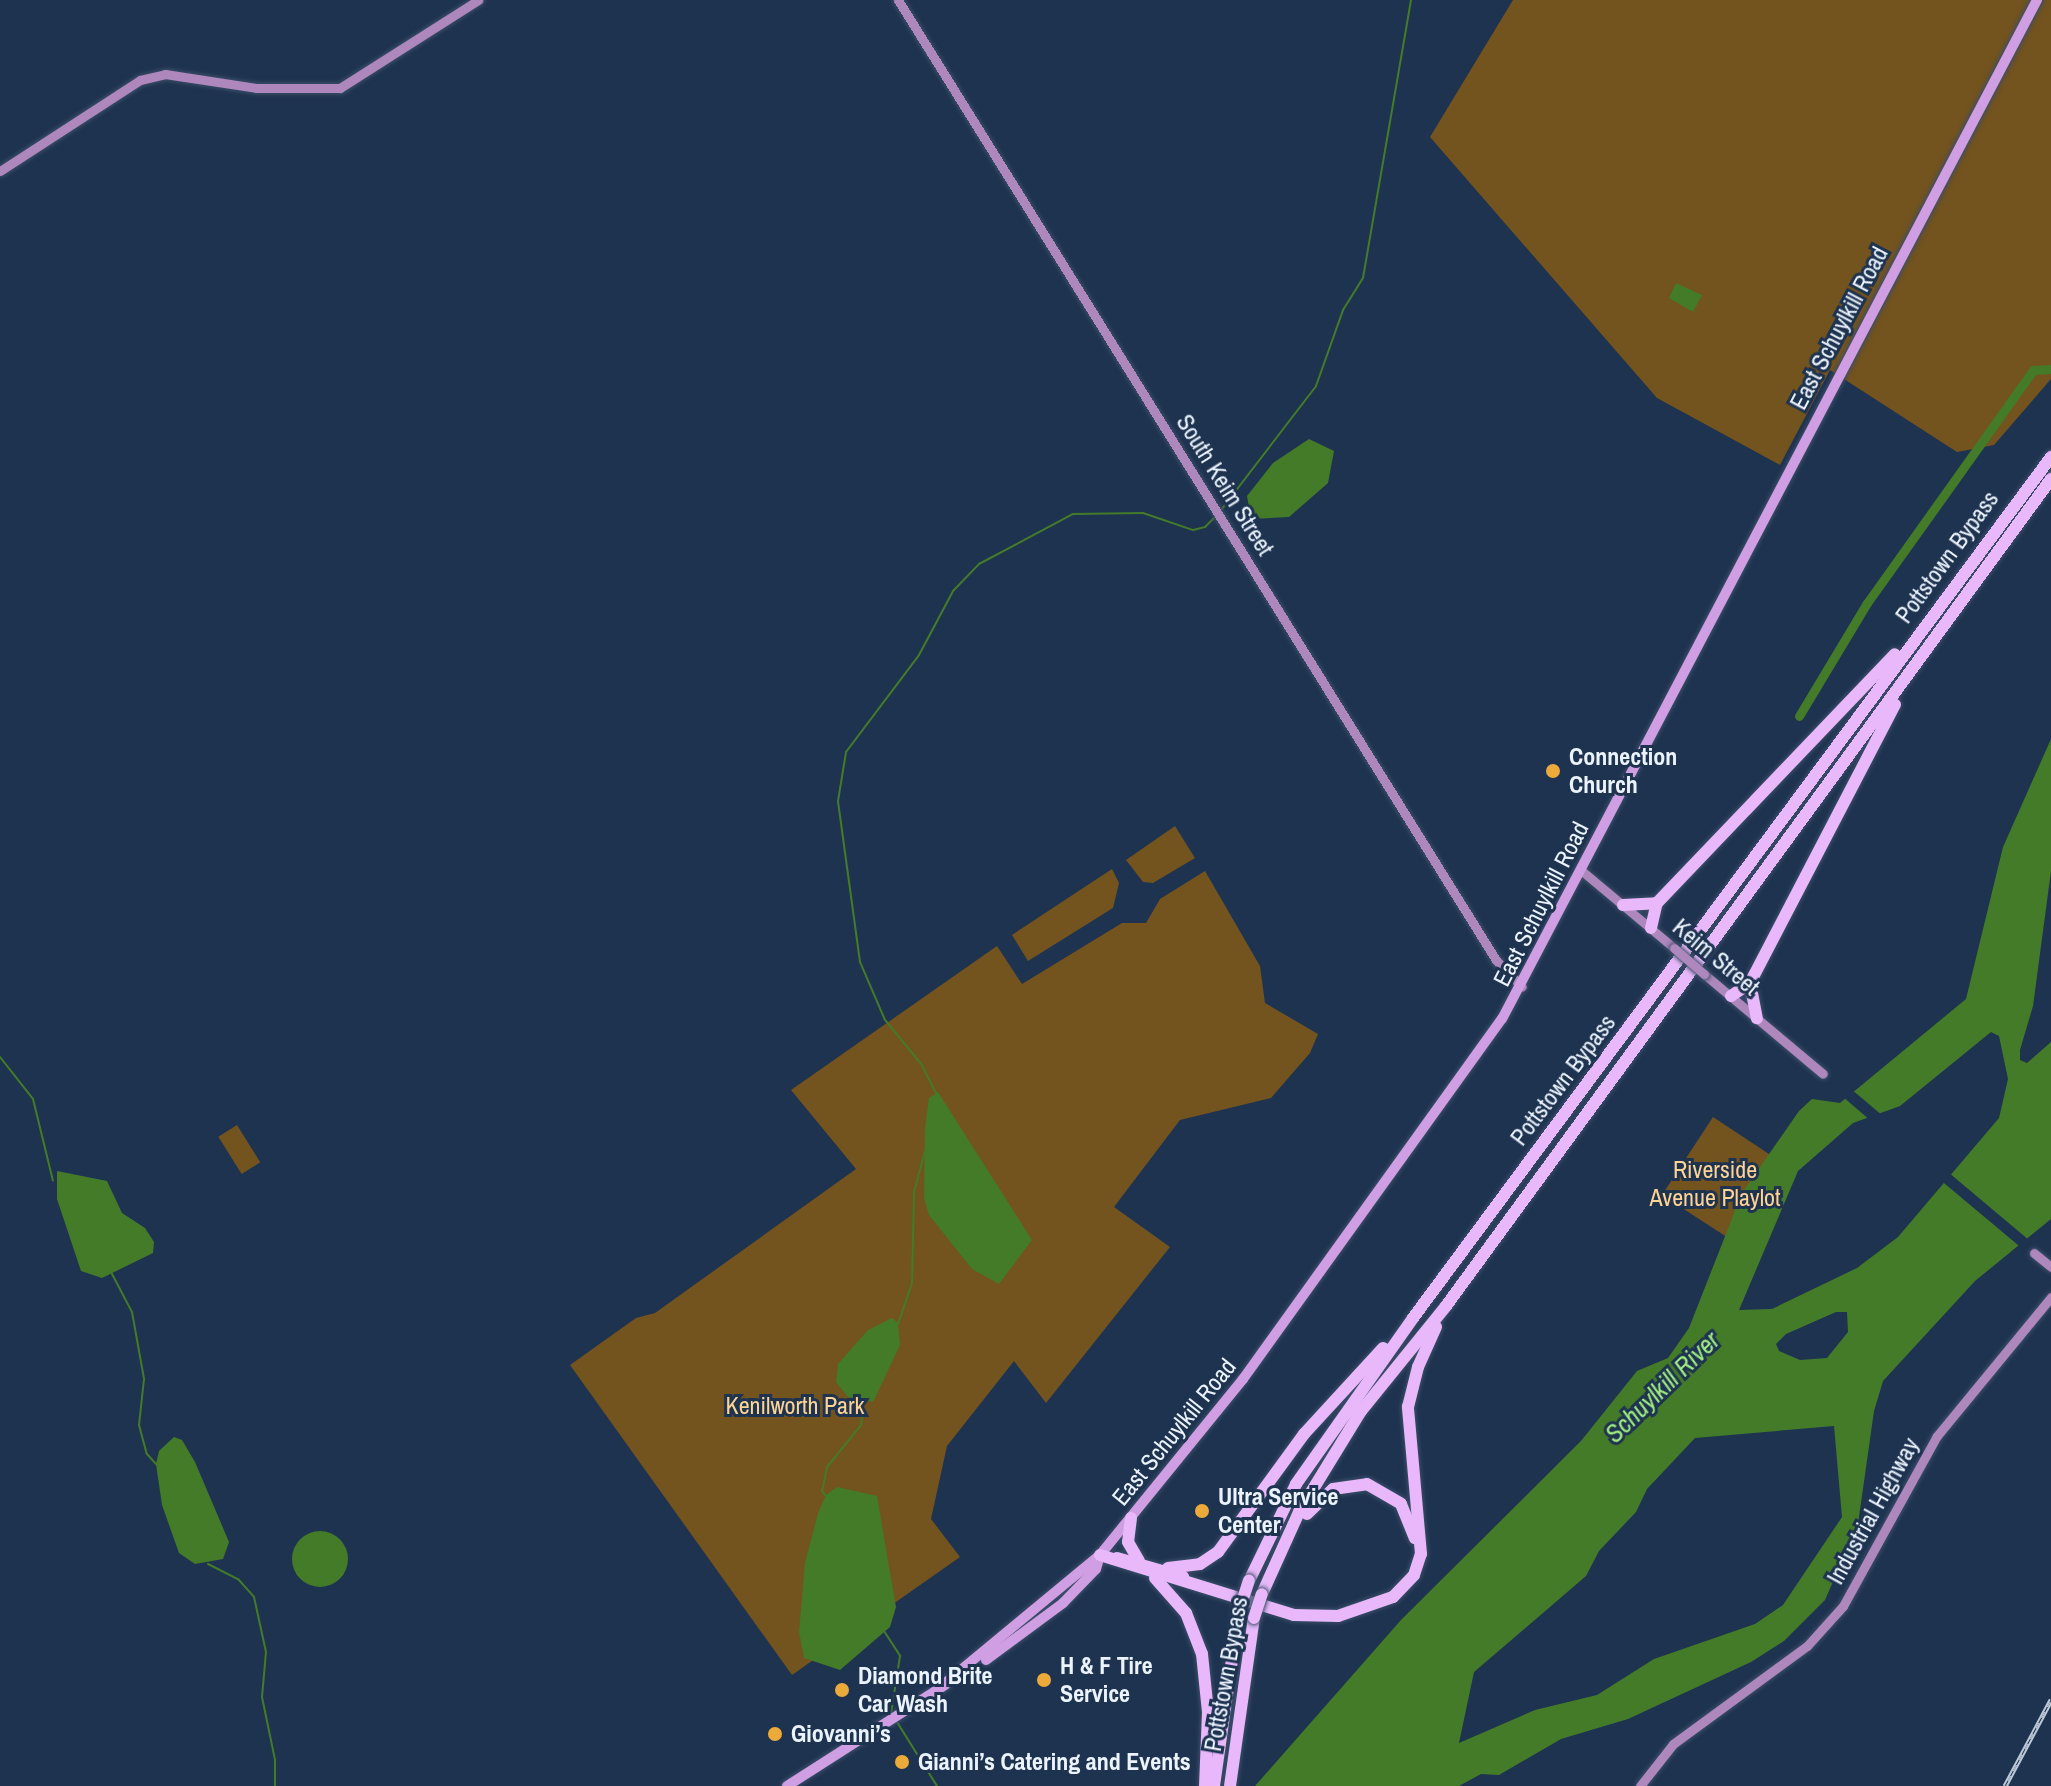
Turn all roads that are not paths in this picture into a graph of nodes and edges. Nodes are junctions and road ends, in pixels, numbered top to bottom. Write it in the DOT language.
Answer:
graph roads {
  1 [pos="478,0"];
  2 [pos="898,0"];
  3 [pos="2037,0"];
  4 [pos="0,171"];
  5 [pos="2051,457"];
  6 [pos="2051,479"];
  7 [pos="1982,573"];
  8 [pos="1925,623"];
  9 [pos="1582,871"];
  10 [pos="1657,903"];
  11 [pos="1623,905"];
  12 [pos="1651,928"];
  13 [pos="1750,983"];
  14 [pos="1522,987"];
  15 [pos="1731,996"];
  16 [pos="1757,1018"];
  17 [pos="1823,1074"];
  18 [pos="2035,1254"];
  19 [pos="2051,1267"];
  20 [pos="2051,1297"];
  21 [pos="1446,1306"];
  22 [pos="1413,1318"];
  23 [pos="1131,1518"];
  24 [pos="1100,1555"];
  25 [pos="1139,1561"];
  26 [pos="1165,1568"];
  27 [pos="1153,1576"];
  28 [pos="1262,1594"];
  29 [pos="1210,1783"];
  30 [pos="787,1786"];
  31 [pos="1230,1786"];
  32 [pos="1640,1786"];
  1 -- 4 [label="street"];
  2 -- 14 [label="street, South Keim Street"];
  3 -- 9 [label="main road, East Schuylkill Road"];
  5 -- 8 [label="highway, Pottstown Bypass"];
  6 -- 7 [label="highway, Pottstown Bypass"];
  7 -- 13 [label="highway"];
  7 -- 21 [label="highway, Pottstown Bypass"];
  8 -- 10 [label="highway"];
  8 -- 22 [label="highway, Pottstown Bypass"];
  9 -- 11 [label="street, Keim Street"];
  9 -- 14 [label="main road, East Schuylkill Road"];
  10 -- 11 [label="highway"];
  10 -- 12 [label="highway"];
  11 -- 12 [label="street, Keim Street"];
  12 -- 15 [label="street, Keim Street, bridge"];
  13 -- 15 [label="highway"];
  13 -- 16 [label="highway"];
  14 -- 23 [label="main road, East Schuylkill Road"];
  15 -- 16 [label="street, Keim Street"];
  16 -- 17 [label="street, Keim Street"];
  18 -- 19 [label="street"];
  20 -- 32 [label="street, Industrial Highway"];
  21 -- 27 [label="highway"];
  21 -- 28 [label="highway, Pottstown Bypass"];
  22 -- 26 [label="highway"];
  22 -- 29 [label="highway, Pottstown Bypass, bridge"];
  23 -- 24 [label="main road, East Schuylkill Road"];
  23 -- 25 [label="highway"];
  24 -- 25 [label="highway"];
  24 -- 27 [label="highway"];
  24 -- 30 [label="main road, East Schuylkill Road"];
  25 -- 26 [label="highway"];
  26 -- 28 [label="highway"];
  27 -- 29 [label="highway"];
  28 -- 31 [label="highway, Pottstown Bypass, bridge"];
}
